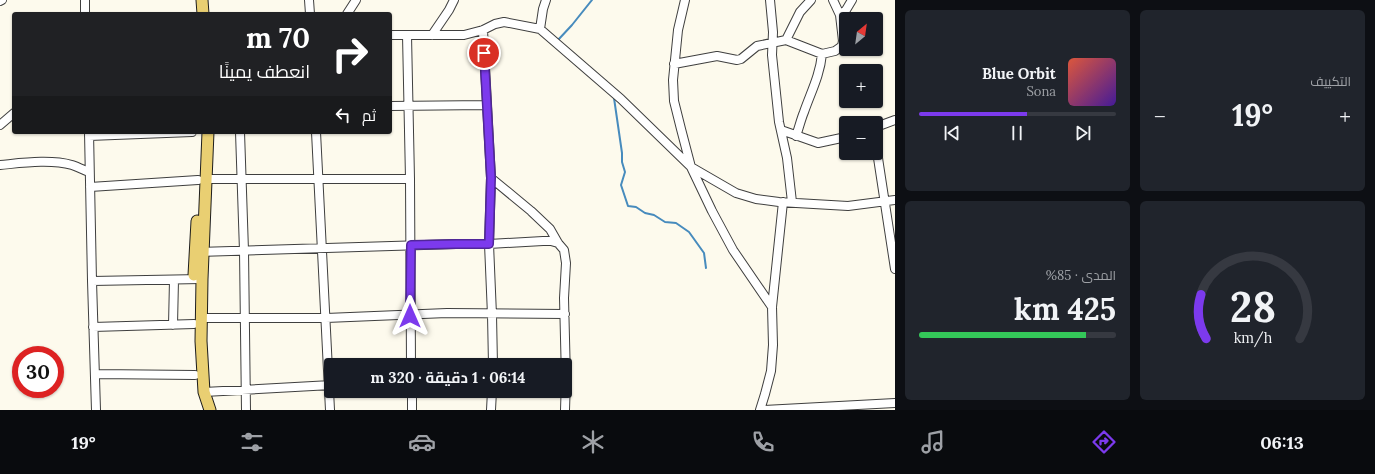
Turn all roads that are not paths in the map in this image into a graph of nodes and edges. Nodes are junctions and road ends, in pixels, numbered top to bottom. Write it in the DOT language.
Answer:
graph roads {
  1 [pos="85,0"];
  2 [pos="202,0"];
  3 [pos="210,0"];
  4 [pos="309,0"];
  5 [pos="356,0"];
  6 [pos="454,0"];
  7 [pos="546,0"];
  8 [pos="685,0"];
  9 [pos="770,0"];
  10 [pos="811,0"];
  11 [pos="833,0"];
  12 [pos="852,0"];
  13 [pos="85,12"];
  14 [pos="203,12"];
  15 [pos="210,12"];
  16 [pos="310,12"];
  17 [pos="348,12"];
  18 [pos="844,12"];
  19 [pos="839,13"];
  20 [pos="540,29"];
  21 [pos="483,30"];
  22 [pos="407,35"];
  23 [pos="432,35"];
  24 [pos="392,36"];
  25 [pos="786,40"];
  26 [pos="772,42"];
  27 [pos="839,48"];
  28 [pos="822,54"];
  29 [pos="674,64"];
  30 [pos="392,106"];
  31 [pos="409,106"];
  32 [pos="487,106"];
  33 [pos="12,115"];
  34 [pos="895,120"];
  35 [pos="883,124"];
  36 [pos="0,125"];
  37 [pos="781,130"];
  38 [pos="89,134"];
  39 [pos="201,134"];
  40 [pos="208,134"];
  41 [pos="240,134"];
  42 [pos="316,134"];
  43 [pos="796,136"];
  44 [pos="839,138"];
  45 [pos="878,160"];
  46 [pos="0,165"];
  47 [pos="692,166"];
  48 [pos="89,172"];
  49 [pos="491,178"];
  50 [pos="241,179"];
  51 [pos="410,179"];
  52 [pos="202,180"];
  53 [pos="319,180"];
  54 [pos="90,187"];
  55 [pos="895,200"];
  56 [pos="885,201"];
  57 [pos="783,202"];
  58 [pos="792,202"];
  59 [pos="558,243"];
  60 [pos="489,244"];
  61 [pos="411,245"];
  62 [pos="323,248"];
  63 [pos="244,251"];
  64 [pos="200,252"];
  65 [pos="895,269"];
  66 [pos="198,279"];
  67 [pos="174,280"];
  68 [pos="92,281"];
  69 [pos="772,307"];
  70 [pos="492,314"];
  71 [pos="565,314"];
  72 [pos="410,316"];
  73 [pos="244,318"];
  74 [pos="326,318"];
  75 [pos="197,321"];
  76 [pos="173,325"];
  77 [pos="94,327"];
  78 [pos="328,358"];
  79 [pos="411,358"];
  80 [pos="492,358"];
  81 [pos="566,358"];
  82 [pos="96,374"];
  83 [pos="195,375"];
  84 [pos="324,385"];
  85 [pos="245,390"];
  86 [pos="204,392"];
  87 [pos="330,398"];
  88 [pos="412,398"];
  89 [pos="492,398"];
  90 [pos="565,398"];
  91 [pos="895,403"];
  92 [pos="96,410"];
  93 [pos="202,410"];
  94 [pos="210,410"];
  95 [pos="246,410"];
  96 [pos="330,410"];
  97 [pos="412,410"];
  98 [pos="491,410"];
  99 [pos="565,410"];
  100 [pos="760,410"];
  101 [pos="764,410"];
  1 -- 13 [label="street"];
  2 -- 14 [label="main road"];
  3 -- 15 [label="main road"];
  4 -- 16 [label="street"];
  5 -- 17 [label="street"];
  6 -- 23 [label="street"];
  7 -- 20 [label="street"];
  8 -- 29 [label="street"];
  9 -- 26 [label="street"];
  10 -- 25 [label="street"];
  11 -- 19 [label="street"];
  12 -- 18 [label="street"];
  20 -- 21 [label="street"];
  20 -- 47 [label="street"];
  21 -- 23 [label="street"];
  21 -- 32 [label="street"];
  22 -- 23 [label="street"];
  22 -- 24 [label="street"];
  22 -- 31 [label="street"];
  25 -- 26 [label="street"];
  25 -- 28 [label="street"];
  26 -- 29 [label="street"];
  26 -- 37 [label="street"];
  27 -- 28 [label="street"];
  28 -- 43 [label="street"];
  29 -- 47 [label="street"];
  30 -- 31 [label="street"];
  31 -- 32 [label="street"];
  31 -- 51 [label="street"];
  32 -- 49 [label="street"];
  33 -- 36 [label="street"];
  34 -- 35 [label="street"];
  37 -- 43 [label="street"];
  37 -- 58 [label="street"];
  38 -- 48 [label="street"];
  39 -- 52 [label="main road"];
  40 -- 52 [label="main road"];
  41 -- 50 [label="street"];
  42 -- 53 [label="street"];
  43 -- 44 [label="street"];
  45 -- 56 [label="street"];
  46 -- 48 [label="street"];
  47 -- 57 [label="street"];
  47 -- 69 [label="street"];
  48 -- 54 [label="street"];
  49 -- 59 [label="street"];
  49 -- 60 [label="street"];
  50 -- 52 [label="street"];
  50 -- 53 [label="street"];
  50 -- 63 [label="street"];
  51 -- 53 [label="street"];
  51 -- 61 [label="street"];
  52 -- 54 [label="street"];
  52 -- 64 [label="main road"];
  53 -- 62 [label="street"];
  54 -- 68 [label="street"];
  55 -- 56 [label="street"];
  56 -- 58 [label="street"];
  56 -- 65 [label="street"];
  57 -- 58 [label="street"];
  57 -- 69 [label="street"];
  59 -- 60 [label="street"];
  59 -- 71 [label="street"];
  60 -- 61 [label="street"];
  60 -- 70 [label="street"];
  61 -- 62 [label="street"];
  61 -- 72 [label="street"];
  62 -- 63 [label="street"];
  62 -- 74 [label="street"];
  63 -- 64 [label="street"];
  63 -- 73 [label="street"];
  64 -- 66 [label="main road"];
  66 -- 67 [label="street"];
  66 -- 75 [label="main road"];
  67 -- 68 [label="street"];
  67 -- 76 [label="street"];
  68 -- 77 [label="street"];
  69 -- 100 [label="street"];
  70 -- 71 [label="street"];
  70 -- 72 [label="street"];
  70 -- 80 [label="street"];
  71 -- 81 [label="street"];
  72 -- 74 [label="street"];
  72 -- 79 [label="street"];
  73 -- 74 [label="street"];
  73 -- 75 [label="street"];
  73 -- 85 [label="street"];
  74 -- 78 [label="street"];
  75 -- 76 [label="street"];
  75 -- 83 [label="main road"];
  75 -- 86 [label="main road"];
  76 -- 77 [label="street"];
  77 -- 82 [label="street"];
  82 -- 83 [label="street"];
  82 -- 92 [label="street"];
  83 -- 93 [label="main road"];
  84 -- 85 [label="street"];
  85 -- 86 [label="street"];
  85 -- 95 [label="street"];
  86 -- 94 [label="main road"];
  87 -- 96 [label="street"];
  88 -- 97 [label="street"];
  89 -- 98 [label="street"];
  90 -- 99 [label="street"];
  91 -- 101 [label="street"];
}
